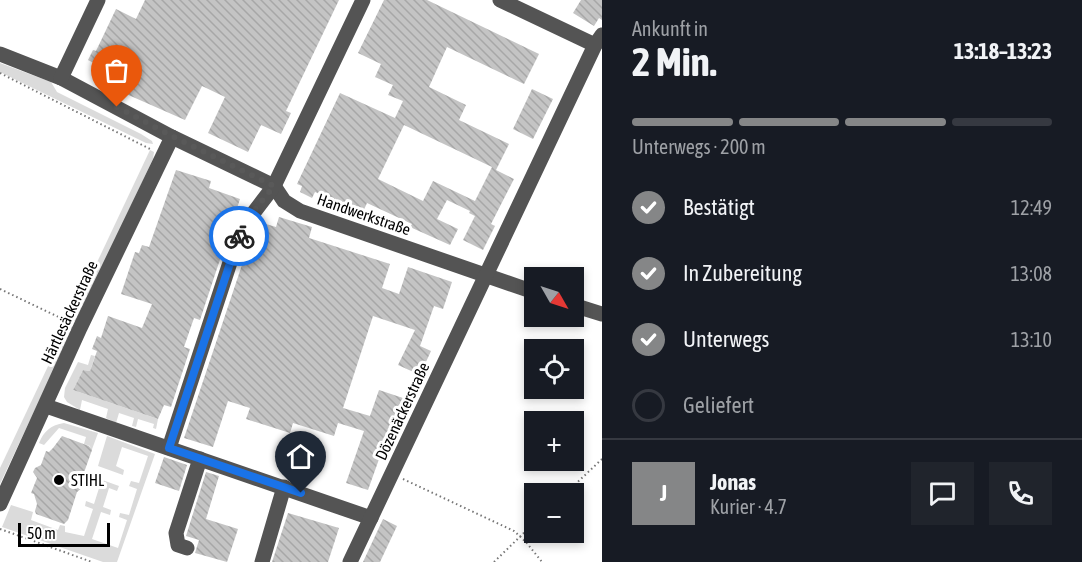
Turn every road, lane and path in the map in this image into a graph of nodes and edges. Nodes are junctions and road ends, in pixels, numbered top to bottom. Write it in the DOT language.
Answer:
graph roads {
  1 [pos="98,0"];
  2 [pos="363,0"];
  3 [pos="500,0"];
  4 [pos="599,40"];
  5 [pos="0,54"];
  6 [pos="0,73"];
  7 [pos="61,78"];
  8 [pos="172,136"];
  9 [pos="163,155"];
  10 [pos="274,186"];
  11 [pos="485,276"];
  12 [pos="0,289"];
  13 [pos="524,289"];
  14 [pos="584,308"];
  15 [pos="602,314"];
  16 [pos="80,328"];
  17 [pos="46,406"];
  18 [pos="169,448"];
  19 [pos="200,459"];
  20 [pos="602,459"];
  21 [pos="392,474"];
  22 [pos="577,483"];
  23 [pos="284,487"];
  24 [pos="6,499"];
  25 [pos="371,518"];
  26 [pos="0,530"];
  27 [pos="524,533"];
  28 [pos="521,536"];
  29 [pos="187,548"];
  30 [pos="91,562"];
  31 [pos="262,562"];
  32 [pos="350,562"];
  33 [pos="494,562"];
  34 [pos="542,562"];
  1 -- 7 [label="street"];
  2 -- 10 [label="street"];
  3 -- 4 [label="street"];
  4 -- 11 [label="street"];
  5 -- 7 [label="street, Handwerkstraße"];
  6 -- 9 [label="path"];
  7 -- 8 [label="street, Handwerkstraße"];
  8 -- 9 [label="street, Härtlesäckerstraße"];
  8 -- 10 [label="street, Handwerkstraße"];
  9 -- 16 [label="street, Härtlesäckerstraße"];
  10 -- 11 [label="street, Handwerkstraße"];
  10 -- 18 [label="street"];
  11 -- 13 [label="street, Handwerkstraße"];
  11 -- 21 [label="street, Dözenäckerstraße"];
  12 -- 16 [label="path"];
  14 -- 15 [label="street"];
  16 -- 17 [label="street, Härtlesäckerstraße"];
  17 -- 18 [label="street"];
  17 -- 24 [label="street, Härtlesäckerstraße"];
  18 -- 19 [label="street"];
  19 -- 23 [label="street"];
  19 -- 29 [label="street"];
  20 -- 22 [label="path"];
  21 -- 25 [label="street, Dözenäckerstraße"];
  21 -- 28 [label="path"];
  23 -- 25 [label="street"];
  23 -- 31 [label="street"];
  25 -- 32 [label="street, Dözenäckerstraße"];
  26 -- 30 [label="path"];
  27 -- 28 [label="path"];
  28 -- 33 [label="path"];
  28 -- 34 [label="path"];
}
